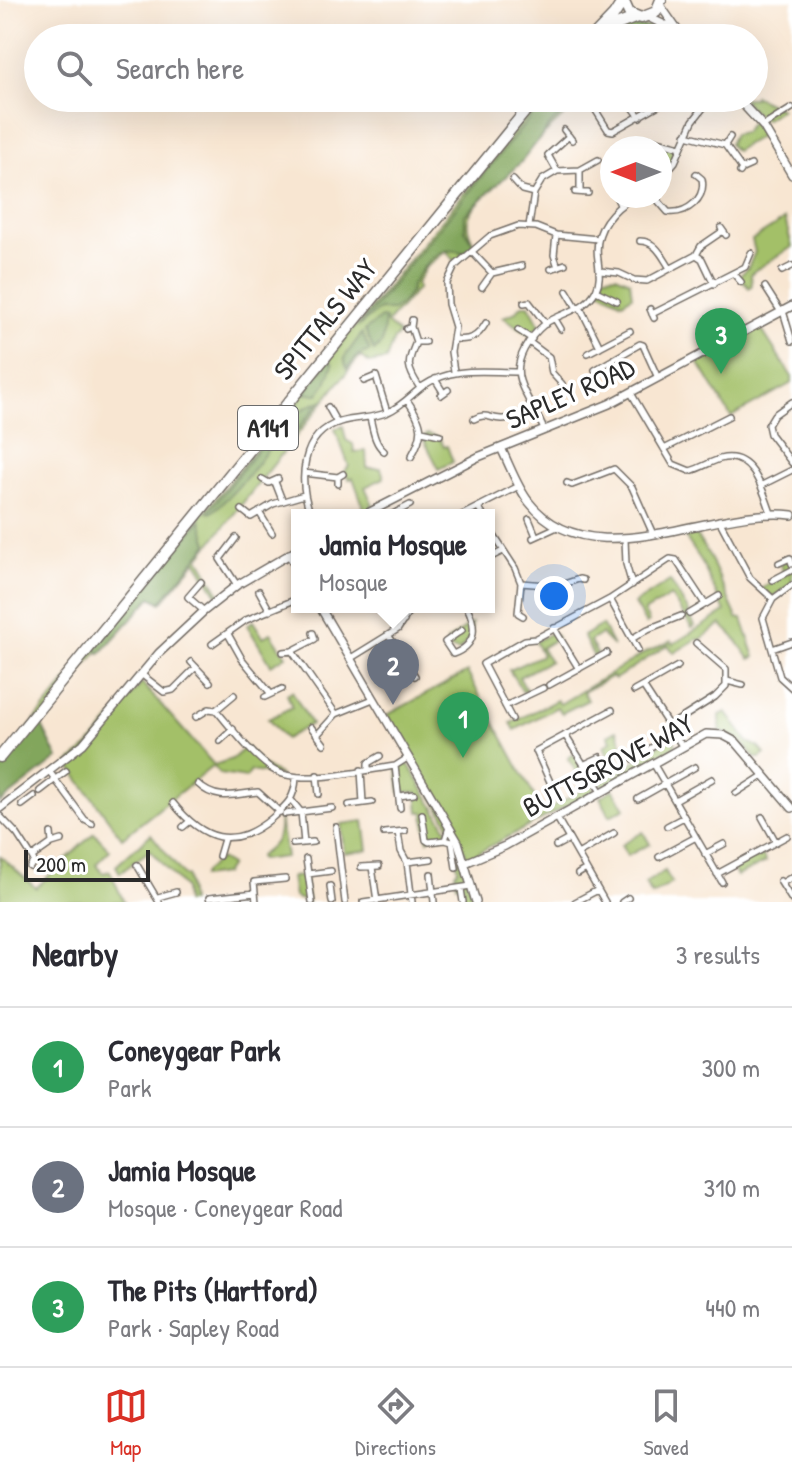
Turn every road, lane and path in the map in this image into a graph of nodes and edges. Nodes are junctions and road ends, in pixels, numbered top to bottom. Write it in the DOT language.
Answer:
graph roads {
  1 [pos="623,1"];
  2 [pos="660,3"];
  3 [pos="643,17"];
  4 [pos="604,24"];
  5 [pos="625,24"];
  6 [pos="657,24"];
  7 [pos="673,24"];
  8 [pos="792,108"];
  9 [pos="525,112"];
  10 [pos="597,112"];
  11 [pos="636,112"];
  12 [pos="648,112"];
  13 [pos="699,112"];
  14 [pos="750,112"];
  15 [pos="640,117"];
  16 [pos="763,126"];
  17 [pos="564,130"];
  18 [pos="686,135"];
  19 [pos="730,137"];
  20 [pos="672,145"];
  21 [pos="725,145"];
  22 [pos="681,147"];
  23 [pos="594,160"];
  24 [pos="751,165"];
  25 [pos="672,166"];
  26 [pos="580,170"];
  27 [pos="557,171"];
  28 [pos="696,174"];
  29 [pos="792,175"];
  30 [pos="513,180"];
  31 [pos="534,193"];
  32 [pos="588,193"];
  33 [pos="617,208"];
  34 [pos="664,208"];
  35 [pos="529,226"];
  36 [pos="724,231"];
  37 [pos="556,235"];
  38 [pos="598,239"];
  39 [pos="640,241"];
  40 [pos="472,252"];
  41 [pos="751,253"];
  42 [pos="696,255"];
  43 [pos="522,266"];
  44 [pos="792,266"];
  45 [pos="558,267"];
  46 [pos="670,268"];
  47 [pos="600,271"];
  48 [pos="782,271"];
  49 [pos="492,273"];
  50 [pos="734,274"];
  51 [pos="741,282"];
  52 [pos="714,284"];
  53 [pos="485,286"];
  54 [pos="765,287"];
  55 [pos="567,291"];
  56 [pos="596,291"];
  57 [pos="529,300"];
  58 [pos="617,301"];
  59 [pos="792,306"];
  60 [pos="578,308"];
  61 [pos="782,311"];
  62 [pos="652,314"];
  63 [pos="555,319"];
  64 [pos="546,324"];
  65 [pos="410,326"];
  66 [pos="486,327"];
  67 [pos="561,329"];
  68 [pos="518,330"];
  69 [pos="630,331"];
  70 [pos="454,339"];
  71 [pos="530,340"];
  72 [pos="792,341"];
  73 [pos="416,342"];
  74 [pos="425,342"];
  75 [pos="600,347"];
  76 [pos="588,353"];
  77 [pos="595,370"];
  78 [pos="454,371"];
  79 [pos="518,372"];
  80 [pos="658,378"];
  81 [pos="435,379"];
  82 [pos="364,381"];
  83 [pos="562,384"];
  84 [pos="420,388"];
  85 [pos="444,392"];
  86 [pos="631,393"];
  87 [pos="407,400"];
  88 [pos="792,402"];
  89 [pos="533,406"];
  90 [pos="328,408"];
  91 [pos="387,412"];
  92 [pos="729,416"];
  93 [pos="370,418"];
  94 [pos="474,419"];
  95 [pos="337,423"];
  96 [pos="435,427"];
  97 [pos="544,430"];
  98 [pos="422,431"];
  99 [pos="440,435"];
  100 [pos="501,448"];
  101 [pos="379,449"];
  102 [pos="664,449"];
  103 [pos="411,457"];
  104 [pos="792,463"];
  105 [pos="792,470"];
  106 [pos="304,473"];
  107 [pos="340,478"];
  108 [pos="262,479"];
  109 [pos="567,483"];
  110 [pos="762,485"];
  111 [pos="519,486"];
  112 [pos="304,495"];
  113 [pos="282,500"];
  114 [pos="410,505"];
  115 [pos="478,507"];
  116 [pos="309,509"];
  117 [pos="376,509"];
  118 [pos="402,509"];
  119 [pos="474,509"];
  120 [pos="242,510"];
  121 [pos="259,512"];
  122 [pos="771,513"];
  123 [pos="792,515"];
  124 [pos="529,519"];
  125 [pos="719,519"];
  126 [pos="558,526"];
  127 [pos="272,533"];
  128 [pos="653,534"];
  129 [pos="236,538"];
  130 [pos="495,538"];
  131 [pos="625,539"];
  132 [pos="503,551"];
  133 [pos="289,554"];
  134 [pos="495,555"];
  135 [pos="291,558"];
  136 [pos="779,563"];
  137 [pos="792,564"];
  138 [pos="792,570"];
  139 [pos="583,580"];
  140 [pos="773,580"];
  141 [pos="201,582"];
  142 [pos="521,583"];
  143 [pos="237,585"];
  144 [pos="632,585"];
  145 [pos="792,585"];
  146 [pos="259,591"];
  147 [pos="719,596"];
  148 [pos="610,599"];
  149 [pos="773,599"];
  150 [pos="291,602"];
  151 [pos="705,604"];
  152 [pos="204,611"];
  153 [pos="270,611"];
  154 [pos="324,613"];
  155 [pos="394,613"];
  156 [pos="409,613"];
  157 [pos="470,613"];
  158 [pos="689,614"];
  159 [pos="523,616"];
  160 [pos="681,616"];
  161 [pos="404,621"];
  162 [pos="554,628"];
  163 [pos="462,630"];
  164 [pos="313,633"];
  165 [pos="228,634"];
  166 [pos="389,636"];
  167 [pos="633,638"];
  168 [pos="792,642"];
  169 [pos="696,643"];
  170 [pos="212,644"];
  171 [pos="772,649"];
  172 [pos="638,650"];
  173 [pos="292,651"];
  174 [pos="283,652"];
  175 [pos="607,653"];
  176 [pos="351,658"];
  177 [pos="191,662"];
  178 [pos="678,666"];
  179 [pos="196,667"];
  180 [pos="579,669"];
  181 [pos="141,674"];
  182 [pos="415,676"];
  183 [pos="727,681"];
  184 [pos="210,682"];
  185 [pos="743,685"];
  186 [pos="643,686"];
  187 [pos="792,688"];
  188 [pos="282,689"];
  189 [pos="634,691"];
  190 [pos="234,695"];
  191 [pos="373,699"];
  192 [pos="505,706"];
  193 [pos="216,710"];
  194 [pos="612,710"];
  195 [pos="336,714"];
  196 [pos="196,717"];
  197 [pos="512,719"];
  198 [pos="669,726"];
  199 [pos="311,727"];
  200 [pos="233,729"];
  201 [pos="674,733"];
  202 [pos="317,735"];
  203 [pos="565,735"];
  204 [pos="220,741"];
  205 [pos="324,744"];
  206 [pos="682,746"];
  207 [pos="626,753"];
  208 [pos="380,756"];
  209 [pos="0,757"];
  210 [pos="409,757"];
  211 [pos="600,757"];
  212 [pos="653,763"];
  213 [pos="585,764"];
  214 [pos="395,766"];
  215 [pos="695,767"];
  216 [pos="365,770"];
  217 [pos="49,771"];
  218 [pos="66,771"];
  219 [pos="317,775"];
  220 [pos="764,775"];
  221 [pos="296,778"];
  222 [pos="56,779"];
  223 [pos="712,779"];
  224 [pos="198,784"];
  225 [pos="551,784"];
  226 [pos="665,784"];
  227 [pos="40,791"];
  228 [pos="21,792"];
  229 [pos="601,792"];
  230 [pos="736,793"];
  231 [pos="319,794"];
  232 [pos="414,794"];
  233 [pos="34,796"];
  234 [pos="399,796"];
  235 [pos="638,799"];
  236 [pos="675,800"];
  237 [pos="292,801"];
  238 [pos="372,802"];
  239 [pos="173,803"];
  240 [pos="363,803"];
  241 [pos="349,805"];
  242 [pos="0,808"];
  243 [pos="332,808"];
  244 [pos="400,808"];
  245 [pos="792,808"];
  246 [pos="301,812"];
  247 [pos="282,813"];
  248 [pos="422,814"];
  249 [pos="0,816"];
  250 [pos="556,817"];
  251 [pos="684,817"];
  252 [pos="762,817"];
  253 [pos="189,822"];
  254 [pos="92,824"];
  255 [pos="667,826"];
  256 [pos="183,827"];
  257 [pos="336,827"];
  258 [pos="449,827"];
  259 [pos="51,833"];
  260 [pos="384,833"];
  261 [pos="614,833"];
  262 [pos="787,836"];
  263 [pos="696,837"];
  264 [pos="224,839"];
  265 [pos="569,839"];
  266 [pos="62,840"];
  267 [pos="445,840"];
  268 [pos="313,842"];
  269 [pos="776,842"];
  270 [pos="52,843"];
  271 [pos="304,843"];
  272 [pos="293,844"];
  273 [pos="724,844"];
  274 [pos="556,846"];
  275 [pos="578,854"];
  276 [pos="705,854"];
  277 [pos="32,857"];
  278 [pos="659,857"];
  279 [pos="219,858"];
  280 [pos="306,859"];
  281 [pos="431,859"];
  282 [pos="407,862"];
  283 [pos="465,863"];
  284 [pos="137,865"];
  285 [pos="30,867"];
  286 [pos="361,867"];
  287 [pos="456,868"];
  288 [pos="586,869"];
  289 [pos="331,871"];
  290 [pos="308,874"];
  291 [pos="431,874"];
  292 [pos="578,874"];
  293 [pos="717,874"];
  294 [pos="792,877"];
  295 [pos="285,879"];
  296 [pos="722,882"];
  297 [pos="330,886"];
  298 [pos="471,886"];
  299 [pos="461,889"];
  300 [pos="598,890"];
  301 [pos="176,892"];
  302 [pos="255,893"];
  303 [pos="433,893"];
  304 [pos="209,898"];
  305 [pos="628,898"];
  306 [pos="412,899"];
  307 [pos="158,900"];
  308 [pos="792,900"];
  309 [pos="378,901"];
  310 [pos="256,902"];
  311 [pos="312,902"];
  312 [pos="332,902"];
  313 [pos="345,902"];
  314 [pos="363,902"];
  315 [pos="434,902"];
  316 [pos="463,902"];
  317 [pos="476,902"];
  318 [pos="575,902"];
  319 [pos="605,902"];
  320 [pos="622,902"];
  1 -- 3 [label="highway"];
  1 -- 4 [label="highway"];
  2 -- 3 [label="highway"];
  2 -- 7 [label="street"];
  3 -- 5 [label="highway"];
  3 -- 6 [label="street"];
  8 -- 16 [label="street"];
  9 -- 209 [label="highway, SPITTALS WAY / A141"];
  10 -- 15 [label="street"];
  11 -- 15 [label="street"];
  12 -- 15 [label="street"];
  13 -- 18 [label="street"];
  14 -- 16 [label="street"];
  16 -- 29 [label="street"];
  17 -- 27 [label="street"];
  18 -- 21 [label="street"];
  18 -- 22 [label="street"];
  19 -- 21 [label="street"];
  20 -- 22 [label="street"];
  21 -- 24 [label="street"];
  22 -- 25 [label="street"];
  23 -- 26 [label="street"];
  26 -- 27 [label="street"];
  26 -- 32 [label="street"];
  27 -- 31 [label="street"];
  28 -- 34 [label="street"];
  30 -- 31 [label="street"];
  31 -- 35 [label="street"];
  33 -- 38 [label="street"];
  35 -- 37 [label="street"];
  35 -- 40 [label="street"];
  36 -- 42 [label="street"];
  37 -- 38 [label="street"];
  37 -- 45 [label="street"];
  38 -- 47 [label="street"];
  39 -- 46 [label="street"];
  40 -- 49 [label="street"];
  40 -- 70 [label="street"];
  41 -- 50 [label="street"];
  42 -- 46 [label="street"];
  42 -- 52 [label="street"];
  43 -- 49 [label="street"];
  44 -- 48 [label="street"];
  46 -- 47 [label="street"];
  47 -- 56 [label="street"];
  49 -- 53 [label="street"];
  50 -- 51 [label="street"];
  50 -- 52 [label="street"];
  52 -- 62 [label="street"];
  54 -- 61 [label="street"];
  55 -- 60 [label="street"];
  56 -- 58 [label="street"];
  56 -- 60 [label="street"];
  57 -- 64 [label="street"];
  59 -- 61 [label="street, SAPLEY ROAD"];
  60 -- 63 [label="street"];
  60 -- 75 [label="street"];
  61 -- 72 [label="street"];
  61 -- 80 [label="street, SAPLEY ROAD"];
  63 -- 64 [label="street"];
  63 -- 67 [label="street"];
  64 -- 71 [label="street"];
  65 -- 73 [label="street"];
  66 -- 70 [label="street"];
  68 -- 71 [label="street"];
  69 -- 75 [label="street"];
  70 -- 78 [label="street"];
  71 -- 79 [label="street"];
  71 -- 83 [label="street"];
  73 -- 74 [label="street"];
  73 -- 84 [label="street"];
  75 -- 76 [label="street"];
  77 -- 80 [label="street"];
  78 -- 79 [label="street"];
  78 -- 81 [label="street"];
  79 -- 89 [label="street"];
  80 -- 86 [label="street, SAPLEY ROAD"];
  81 -- 84 [label="street"];
  81 -- 85 [label="street"];
  82 -- 91 [label="street"];
  84 -- 87 [label="street"];
  86 -- 97 [label="street, SAPLEY ROAD"];
  86 -- 102 [label="street"];
  87 -- 91 [label="street"];
  87 -- 98 [label="street"];
  88 -- 104 [label="street"];
  89 -- 94 [label="street"];
  89 -- 97 [label="street"];
  90 -- 95 [label="street"];
  91 -- 93 [label="street"];
  92 -- 102 [label="street"];
  93 -- 95 [label="street"];
  93 -- 101 [label="street"];
  95 -- 106 [label="street"];
  96 -- 98 [label="street"];
  97 -- 100 [label="street, SAPLEY ROAD"];
  98 -- 99 [label="street"];
  98 -- 103 [label="street"];
  100 -- 111 [label="street"];
  100 -- 117 [label="street, SAPLEY ROAD"];
  102 -- 110 [label="street"];
  105 -- 110 [label="street"];
  106 -- 107 [label="street"];
  106 -- 112 [label="street"];
  108 -- 113 [label="street"];
  109 -- 128 [label="street"];
  110 -- 122 [label="street"];
  111 -- 115 [label="street"];
  111 -- 126 [label="street"];
  112 -- 113 [label="street"];
  112 -- 116 [label="street"];
  113 -- 121 [label="street"];
  114 -- 118 [label="street"];
  115 -- 119 [label="street"];
  120 -- 121 [label="street"];
  121 -- 127 [label="street"];
  122 -- 123 [label="street"];
  122 -- 125 [label="street"];
  124 -- 126 [label="street"];
  125 -- 128 [label="street"];
  125 -- 149 [label="street"];
  126 -- 131 [label="street"];
  128 -- 131 [label="street"];
  129 -- 143 [label="street"];
  130 -- 132 [label="street"];
  131 -- 144 [label="street"];
  132 -- 134 [label="street"];
  132 -- 142 [label="street"];
  133 -- 135 [label="street"];
  133 -- 143 [label="street"];
  136 -- 137 [label="street"];
  138 -- 140 [label="street"];
  139 -- 142 [label="street"];
  141 -- 152 [label="street"];
  142 -- 159 [label="street"];
  143 -- 152 [label="street"];
  144 -- 148 [label="street"];
  144 -- 151 [label="street"];
  145 -- 149 [label="street"];
  146 -- 153 [label="street"];
  147 -- 151 [label="street"];
  148 -- 162 [label="street"];
  148 -- 167 [label="street"];
  149 -- 171 [label="street"];
  150 -- 153 [label="street"];
  151 -- 158 [label="street"];
  152 -- 181 [label="street"];
  153 -- 165 [label="street"];
  154 -- 176 [label="street"];
  155 -- 161 [label="street"];
  156 -- 161 [label="street"];
  157 -- 163 [label="street"];
  160 -- 167 [label="street"];
  161 -- 166 [label="street"];
  162 -- 180 [label="street"];
  162 -- 192 [label="street"];
  164 -- 173 [label="street"];
  165 -- 170 [label="street"];
  165 -- 188 [label="street"];
  166 -- 176 [label="street"];
  166 -- 182 [label="street"];
  167 -- 172 [label="street"];
  168 -- 171 [label="street"];
  169 -- 183 [label="street"];
  171 -- 187 [label="street"];
  173 -- 174 [label="street"];
  173 -- 195 [label="street"];
  175 -- 180 [label="street"];
  176 -- 191 [label="street"];
  177 -- 179 [label="street"];
  178 -- 186 [label="street"];
  179 -- 181 [label="street"];
  179 -- 184 [label="street"];
  180 -- 192 [label="street"];
  181 -- 217 [label="street"];
  183 -- 185 [label="street"];
  183 -- 198 [label="street"];
  186 -- 189 [label="street"];
  186 -- 198 [label="street"];
  190 -- 193 [label="street"];
  191 -- 195 [label="street"];
  191 -- 210 [label="street"];
  192 -- 197 [label="street"];
  193 -- 196 [label="street"];
  193 -- 200 [label="street"];
  194 -- 203 [label="street"];
  195 -- 202 [label="street"];
  198 -- 201 [label="street"];
  199 -- 202 [label="street"];
  200 -- 204 [label="street"];
  200 -- 221 [label="street"];
  201 -- 206 [label="street"];
  201 -- 207 [label="street"];
  202 -- 205 [label="street"];
  203 -- 213 [label="street"];
  203 -- 225 [label="street"];
  206 -- 212 [label="street, BUTTSGROVE WAY"];
  206 -- 220 [label="street, BUTTSGROVE WAY"];
  208 -- 216 [label="street"];
  210 -- 214 [label="street"];
  210 -- 258 [label="street"];
  211 -- 213 [label="street"];
  212 -- 226 [label="street"];
  212 -- 229 [label="street, BUTTSGROVE WAY"];
  213 -- 229 [label="street"];
  214 -- 216 [label="street"];
  214 -- 234 [label="street"];
  215 -- 226 [label="street"];
  216 -- 219 [label="street"];
  216 -- 240 [label="street"];
  217 -- 222 [label="street"];
  217 -- 228 [label="street"];
  218 -- 222 [label="street"];
  219 -- 221 [label="street"];
  219 -- 231 [label="street"];
  220 -- 230 [label="street"];
  220 -- 245 [label="street, BUTTSGROVE WAY"];
  221 -- 237 [label="street"];
  222 -- 227 [label="street"];
  222 -- 254 [label="street"];
  223 -- 236 [label="street"];
  224 -- 247 [label="street"];
  226 -- 235 [label="street"];
  226 -- 236 [label="street"];
  228 -- 233 [label="street"];
  228 -- 242 [label="street"];
  229 -- 250 [label="street, BUTTSGROVE WAY"];
  232 -- 234 [label="street"];
  234 -- 244 [label="street"];
  236 -- 251 [label="street"];
  237 -- 246 [label="street"];
  237 -- 247 [label="street"];
  238 -- 240 [label="street"];
  239 -- 253 [label="street"];
  240 -- 241 [label="street"];
  243 -- 246 [label="street"];
  246 -- 247 [label="street"];
  246 -- 271 [label="street"];
  247 -- 264 [label="street"];
  248 -- 267 [label="street"];
  249 -- 277 [label="street"];
  250 -- 265 [label="street"];
  250 -- 283 [label="street, BUTTSGROVE WAY"];
  251 -- 255 [label="street"];
  251 -- 263 [label="street"];
  252 -- 269 [label="street"];
  253 -- 256 [label="street"];
  253 -- 264 [label="street"];
  257 -- 313 [label="street"];
  258 -- 267 [label="street"];
  258 -- 283 [label="street"];
  259 -- 270 [label="street"];
  260 -- 282 [label="street"];
  261 -- 275 [label="street"];
  262 -- 269 [label="street"];
  263 -- 276 [label="street"];
  263 -- 278 [label="street"];
  264 -- 279 [label="street"];
  265 -- 274 [label="street"];
  265 -- 275 [label="street"];
  266 -- 270 [label="street"];
  267 -- 287 [label="street"];
  268 -- 271 [label="street"];
  269 -- 293 [label="street"];
  270 -- 277 [label="street"];
  271 -- 272 [label="street"];
  273 -- 276 [label="street"];
  275 -- 288 [label="street"];
  276 -- 293 [label="street"];
  277 -- 285 [label="street"];
  280 -- 290 [label="street"];
  281 -- 282 [label="street"];
  282 -- 306 [label="street"];
  283 -- 298 [label="street"];
  284 -- 307 [label="street"];
  286 -- 309 [label="street"];
  288 -- 292 [label="street"];
  288 -- 300 [label="street"];
  289 -- 290 [label="street"];
  290 -- 311 [label="street"];
  291 -- 303 [label="street"];
  293 -- 296 [label="street"];
  294 -- 308 [label="street"];
  295 -- 302 [label="street"];
  297 -- 312 [label="street"];
  298 -- 299 [label="street"];
  298 -- 317 [label="street"];
  299 -- 303 [label="street"];
  299 -- 316 [label="street"];
  300 -- 318 [label="street"];
  300 -- 319 [label="street"];
  301 -- 307 [label="street"];
  302 -- 304 [label="street"];
  302 -- 310 [label="street"];
  303 -- 306 [label="street"];
  303 -- 315 [label="street"];
  305 -- 320 [label="street"];
  306 -- 309 [label="street"];
  309 -- 314 [label="street"];
}
